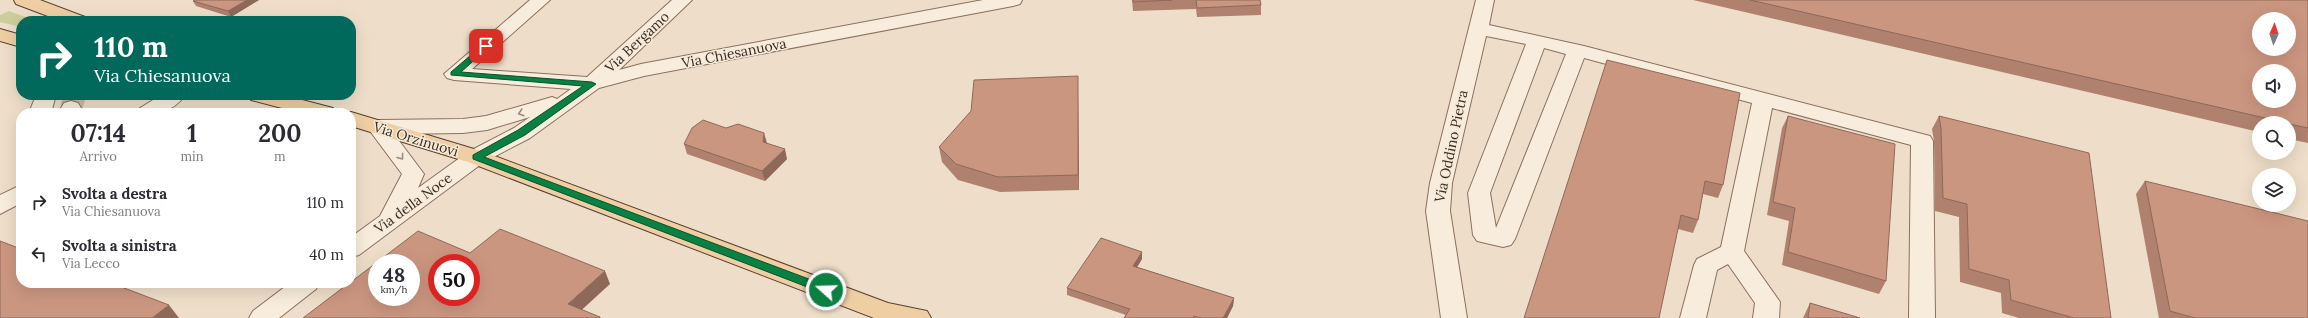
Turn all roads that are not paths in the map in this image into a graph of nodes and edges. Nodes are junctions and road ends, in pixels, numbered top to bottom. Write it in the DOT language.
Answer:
graph roads {
  1 [pos="23,0"];
  2 [pos="541,0"];
  3 [pos="683,0"];
  4 [pos="1013,0"];
  5 [pos="1485,0"];
  6 [pos="65,16"];
  7 [pos="1478,29"];
  8 [pos="0,36"];
  9 [pos="16,40"];
  10 [pos="1537,40"];
  11 [pos="1577,50"];
  12 [pos="592,84"];
  13 [pos="572,98"];
  14 [pos="1763,99"];
  15 [pos="167,100"];
  16 [pos="277,100"];
  17 [pos="155,108"];
  18 [pos="307,108"];
  19 [pos="356,121"];
  20 [pos="378,126"];
  21 [pos="476,157"];
  22 [pos="16,196"];
  23 [pos="0,206"];
  24 [pos="386,222"];
  25 [pos="356,245"];
  26 [pos="1732,252"];
  27 [pos="301,288"];
  28 [pos="890,315"];
  29 [pos="262,318"];
  30 [pos="918,318"];
  31 [pos="1454,318"];
  32 [pos="1693,318"];
  33 [pos="1766,318"];
  34 [pos="1922,318"];
  1 -- 6 [label="main road"];
  2 -- 12 [label="street"];
  3 -- 12 [label="street, Via Bergamo"];
  4 -- 12 [label="street, Via Chiesanuova"];
  5 -- 7 [label="street, Via Oddino Pietra"];
  7 -- 10 [label="street"];
  7 -- 31 [label="street, Via Oddino Pietra"];
  8 -- 9 [label="main road"];
  10 -- 11 [label="street"];
  10 -- 11 [label="street"];
  11 -- 14 [label="street"];
  12 -- 13 [label="street, Via Chiesanuova"];
  13 -- 20 [label="street, one-way"];
  13 -- 21 [label="street, Via Chiesanuova"];
  14 -- 26 [label="street"];
  14 -- 34 [label="street"];
  15 -- 17 [label="street"];
  16 -- 18 [label="main road"];
  19 -- 20 [label="main road, Via Orzinuovi"];
  20 -- 21 [label="main road, Via Orzinuovi"];
  20 -- 24 [label="street, one-way"];
  21 -- 24 [label="street, Via della Noce"];
  21 -- 28 [label="main road, Via Orzinuovi"];
  22 -- 23 [label="street"];
  24 -- 25 [label="street, Via della Noce"];
  26 -- 32 [label="street"];
  26 -- 33 [label="street"];
  27 -- 29 [label="street"];
  28 -- 30 [label="main road, Via Orzinuovi"];
}
